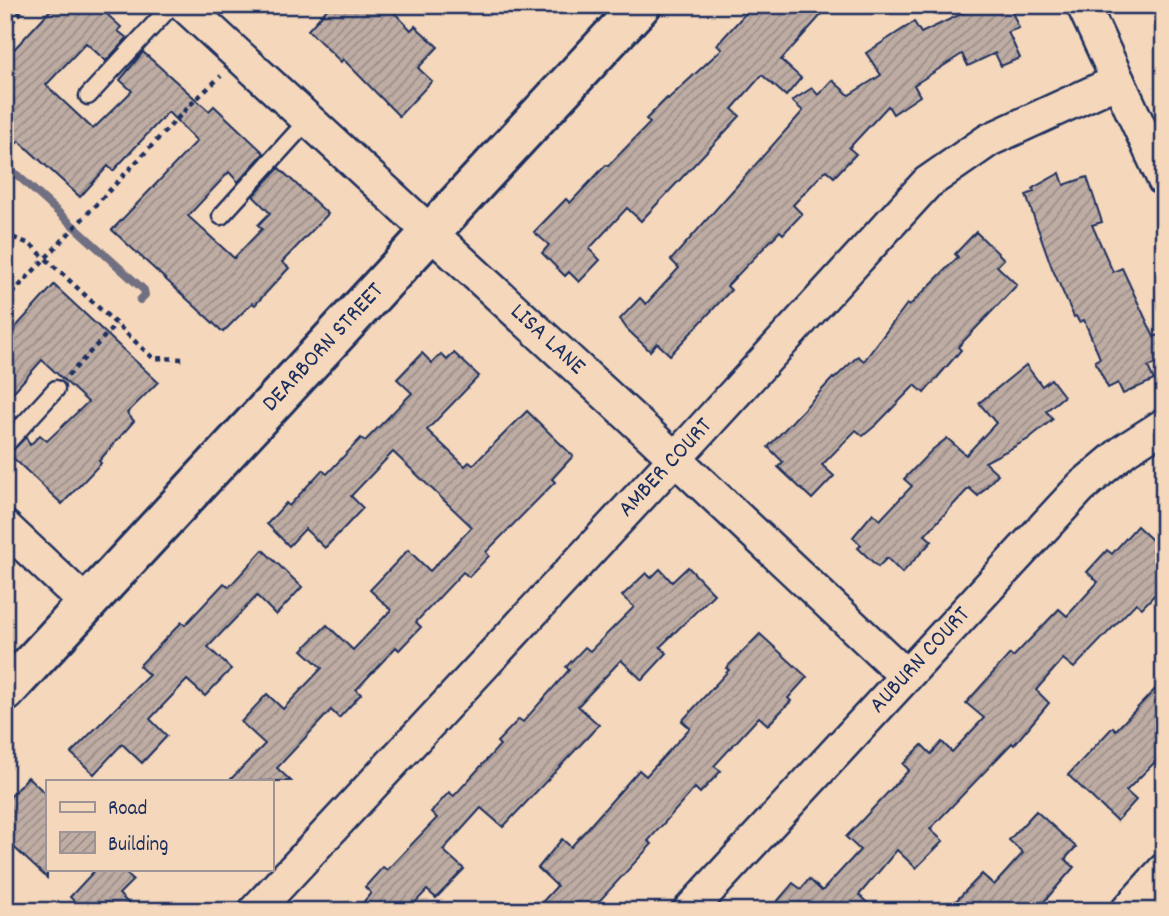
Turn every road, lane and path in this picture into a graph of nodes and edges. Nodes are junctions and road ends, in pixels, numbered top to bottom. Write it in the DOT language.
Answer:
graph roads {
  1 [pos="27,5"];
  2 [pos="172,5"];
  3 [pos="184,5"];
  4 [pos="642,5"];
  5 [pos="1083,5"];
  6 [pos="5,30"];
  7 [pos="224,73"];
  8 [pos="1118,81"];
  9 [pos="88,96"];
  10 [pos="308,120"];
  11 [pos="1164,180"];
  12 [pos="221,216"];
  13 [pos="5,232"];
  14 [pos="429,233"];
  15 [pos="45,258"];
  16 [pos="5,302"];
  17 [pos="116,324"];
  18 [pos="185,359"];
  19 [pos="56,389"];
  20 [pos="1164,425"];
  21 [pos="5,445"];
  22 [pos="674,459"];
  23 [pos="5,527"];
  24 [pos="88,605"];
  25 [pos="906,676"];
  26 [pos="5,692"];
  27 [pos="1164,870"];
  28 [pos="255,911"];
  29 [pos="689,911"];
  30 [pos="1126,911"];
  1 -- 6 [label="path"];
  2 -- 9 [label="lane"];
  3 -- 10 [label="street, LISA LANE"];
  4 -- 14 [label="street, DEARBORN STREET"];
  5 -- 8 [label="street"];
  7 -- 15 [label="path"];
  8 -- 11 [label="street"];
  8 -- 22 [label="street, AMBER COURT"];
  10 -- 12 [label="lane"];
  10 -- 14 [label="street, LISA LANE"];
  13 -- 15 [label="path"];
  14 -- 22 [label="street, LISA LANE"];
  14 -- 24 [label="street, DEARBORN STREET"];
  15 -- 16 [label="path"];
  15 -- 17 [label="path"];
  17 -- 18 [label="path"];
  17 -- 19 [label="path"];
  19 -- 21 [label="lane"];
  20 -- 25 [label="street, AUBURN COURT"];
  22 -- 25 [label="street, LISA LANE"];
  22 -- 28 [label="street, AMBER COURT"];
  23 -- 24 [label="street"];
  24 -- 26 [label="street, DEARBORN STREET"];
  25 -- 29 [label="street, AUBURN COURT"];
  27 -- 30 [label="street"];
}
